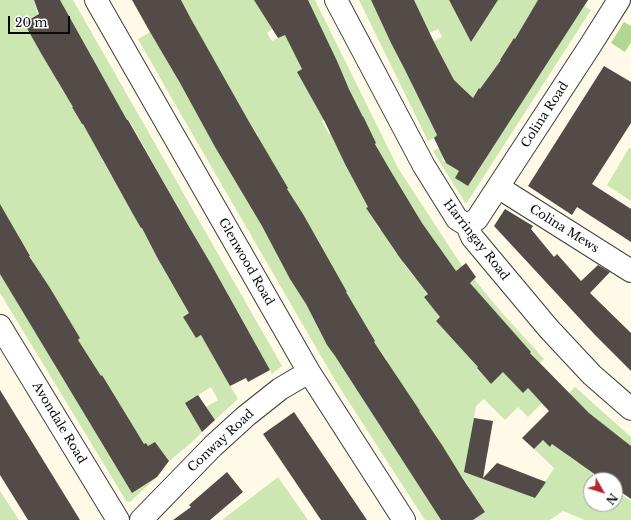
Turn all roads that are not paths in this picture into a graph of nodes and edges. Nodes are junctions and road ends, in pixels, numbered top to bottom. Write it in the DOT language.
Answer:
graph roads {
  1 [pos="96,0"];
  2 [pos="336,0"];
  3 [pos="619,0"];
  4 [pos="498,187"];
  5 [pos="467,225"];
  6 [pos="631,271"];
  7 [pos="0,326"];
  8 [pos="309,372"];
  9 [pos="631,409"];
  10 [pos="118,520"];
  11 [pos="141,520"];
  12 [pos="404,520"];
  1 -- 8 [label="street, Glenwood Road"];
  2 -- 5 [label="street, Harringay Road"];
  3 -- 4 [label="street, Colina Road"];
  4 -- 5 [label="street, Colina Road"];
  4 -- 6 [label="street, Colina Mews"];
  5 -- 9 [label="street, Harringay Road"];
  7 -- 10 [label="street, Avondale Road"];
  8 -- 11 [label="street, Conway Road"];
  8 -- 12 [label="street, Glenwood Road"];
}
